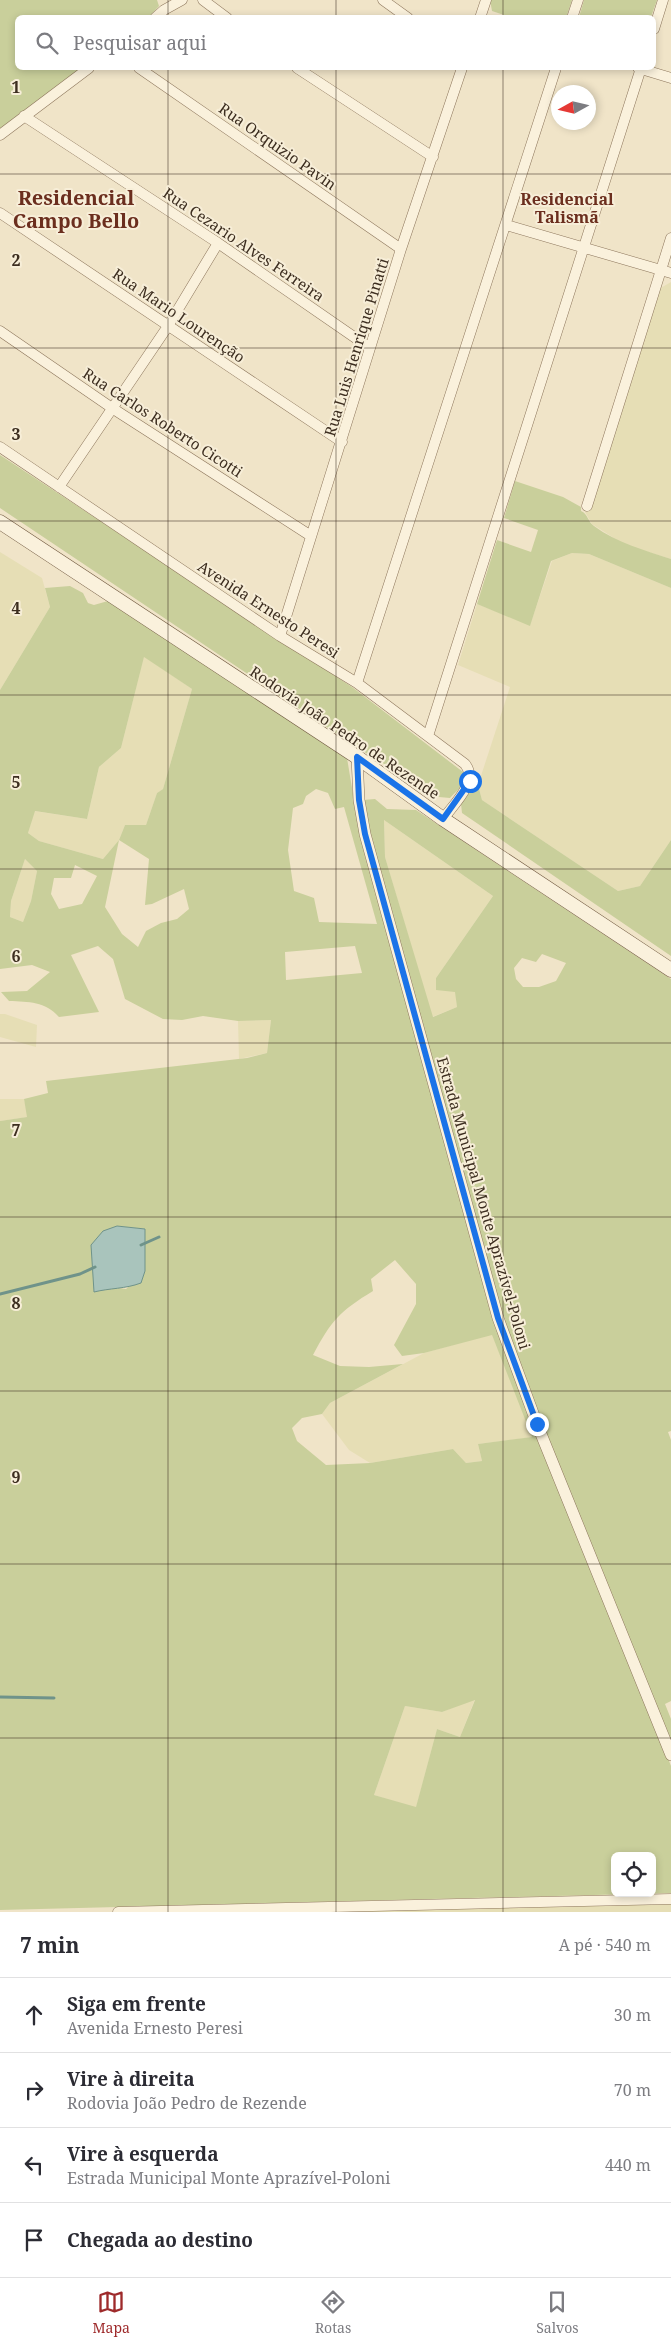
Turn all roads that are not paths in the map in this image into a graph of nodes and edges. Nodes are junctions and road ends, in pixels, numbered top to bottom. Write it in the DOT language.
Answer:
graph roads {
  1 [pos="182,0"];
  2 [pos="203,0"];
  3 [pos="383,0"];
  4 [pos="486,0"];
  5 [pos="578,0"];
  6 [pos="663,0"];
  7 [pos="163,5"];
  8 [pos="224,15"];
  9 [pos="404,15"];
  10 [pos="481,15"];
  11 [pos="573,15"];
  12 [pos="656,23"];
  13 [pos="86,70"];
  14 [pos="142,70"];
  15 [pos="299,70"];
  16 [pos="461,70"];
  17 [pos="555,70"];
  18 [pos="639,70"];
  19 [pos="646,70"];
  20 [pos="671,78"];
  21 [pos="24,116"];
  22 [pos="0,135"];
  23 [pos="433,157"];
  24 [pos="0,213"];
  25 [pos="506,225"];
  26 [pos="671,238"];
  27 [pos="218,243"];
  28 [pos="584,247"];
  29 [pos="401,249"];
  30 [pos="666,271"];
  31 [pos="168,326"];
  32 [pos="0,331"];
  33 [pos="370,348"];
  34 [pos="112,408"];
  35 [pos="342,442"];
  36 [pos="0,447"];
  37 [pos="58,487"];
  38 [pos="587,506"];
  39 [pos="0,522"];
  40 [pos="311,536"];
  41 [pos="280,636"];
  42 [pos="357,683"];
  43 [pos="428,736"];
  44 [pos="357,757"];
  45 [pos="443,819"];
  46 [pos="671,970"];
  47 [pos="671,1755"];
  48 [pos="671,1899"];
  49 [pos="118,1912"];
  1 -- 7 [label="street"];
  2 -- 8 [label="street"];
  3 -- 9 [label="street"];
  4 -- 10 [label="street"];
  5 -- 11 [label="street"];
  6 -- 12 [label="street"];
  13 -- 21 [label="street"];
  14 -- 29 [label="street, Rua Orquizio Pavin"];
  15 -- 23 [label="street"];
  16 -- 23 [label="street, Rua Luis Henrique Pinatti"];
  17 -- 25 [label="street"];
  18 -- 28 [label="street"];
  19 -- 20 [label="street"];
  21 -- 22 [label="street"];
  21 -- 27 [label="street, Rua Cezario Alves Ferreira"];
  23 -- 29 [label="street, Rua Luis Henrique Pinatti"];
  24 -- 31 [label="street, Rua Mario Lourenção"];
  25 -- 28 [label="street"];
  25 -- 42 [label="street"];
  26 -- 30 [label="street"];
  27 -- 31 [label="street"];
  27 -- 33 [label="street, Rua Cezario Alves Ferreira"];
  28 -- 30 [label="street"];
  28 -- 43 [label="street"];
  29 -- 33 [label="street, Rua Luis Henrique Pinatti"];
  30 -- 38 [label="street"];
  31 -- 34 [label="street"];
  31 -- 35 [label="street, Rua Mario Lourenção"];
  32 -- 34 [label="street, Rua Carlos Roberto Cicotti"];
  33 -- 35 [label="street, Rua Luis Henrique Pinatti"];
  34 -- 37 [label="street"];
  34 -- 40 [label="street, Rua Carlos Roberto Cicotti"];
  35 -- 40 [label="street, Rua Luis Henrique Pinatti"];
  36 -- 37 [label="street, Avenida Ernesto Peresi"];
  37 -- 41 [label="street, Avenida Ernesto Peresi"];
  39 -- 44 [label="main road, Rodovia João Pedro de Rezende"];
  40 -- 41 [label="street, Rua Luis Henrique Pinatti"];
  41 -- 42 [label="street, Avenida Ernesto Peresi"];
  42 -- 43 [label="street, Avenida Ernesto Peresi"];
  43 -- 45 [label="street, Avenida Ernesto Peresi"];
  44 -- 45 [label="main road, Rodovia João Pedro de Rezende"];
  44 -- 47 [label="street, Estrada Municipal Monte Aprazível-Poloni"];
  45 -- 46 [label="main road, Rodovia João Pedro de Rezende"];
  48 -- 49 [label="street"];
}
